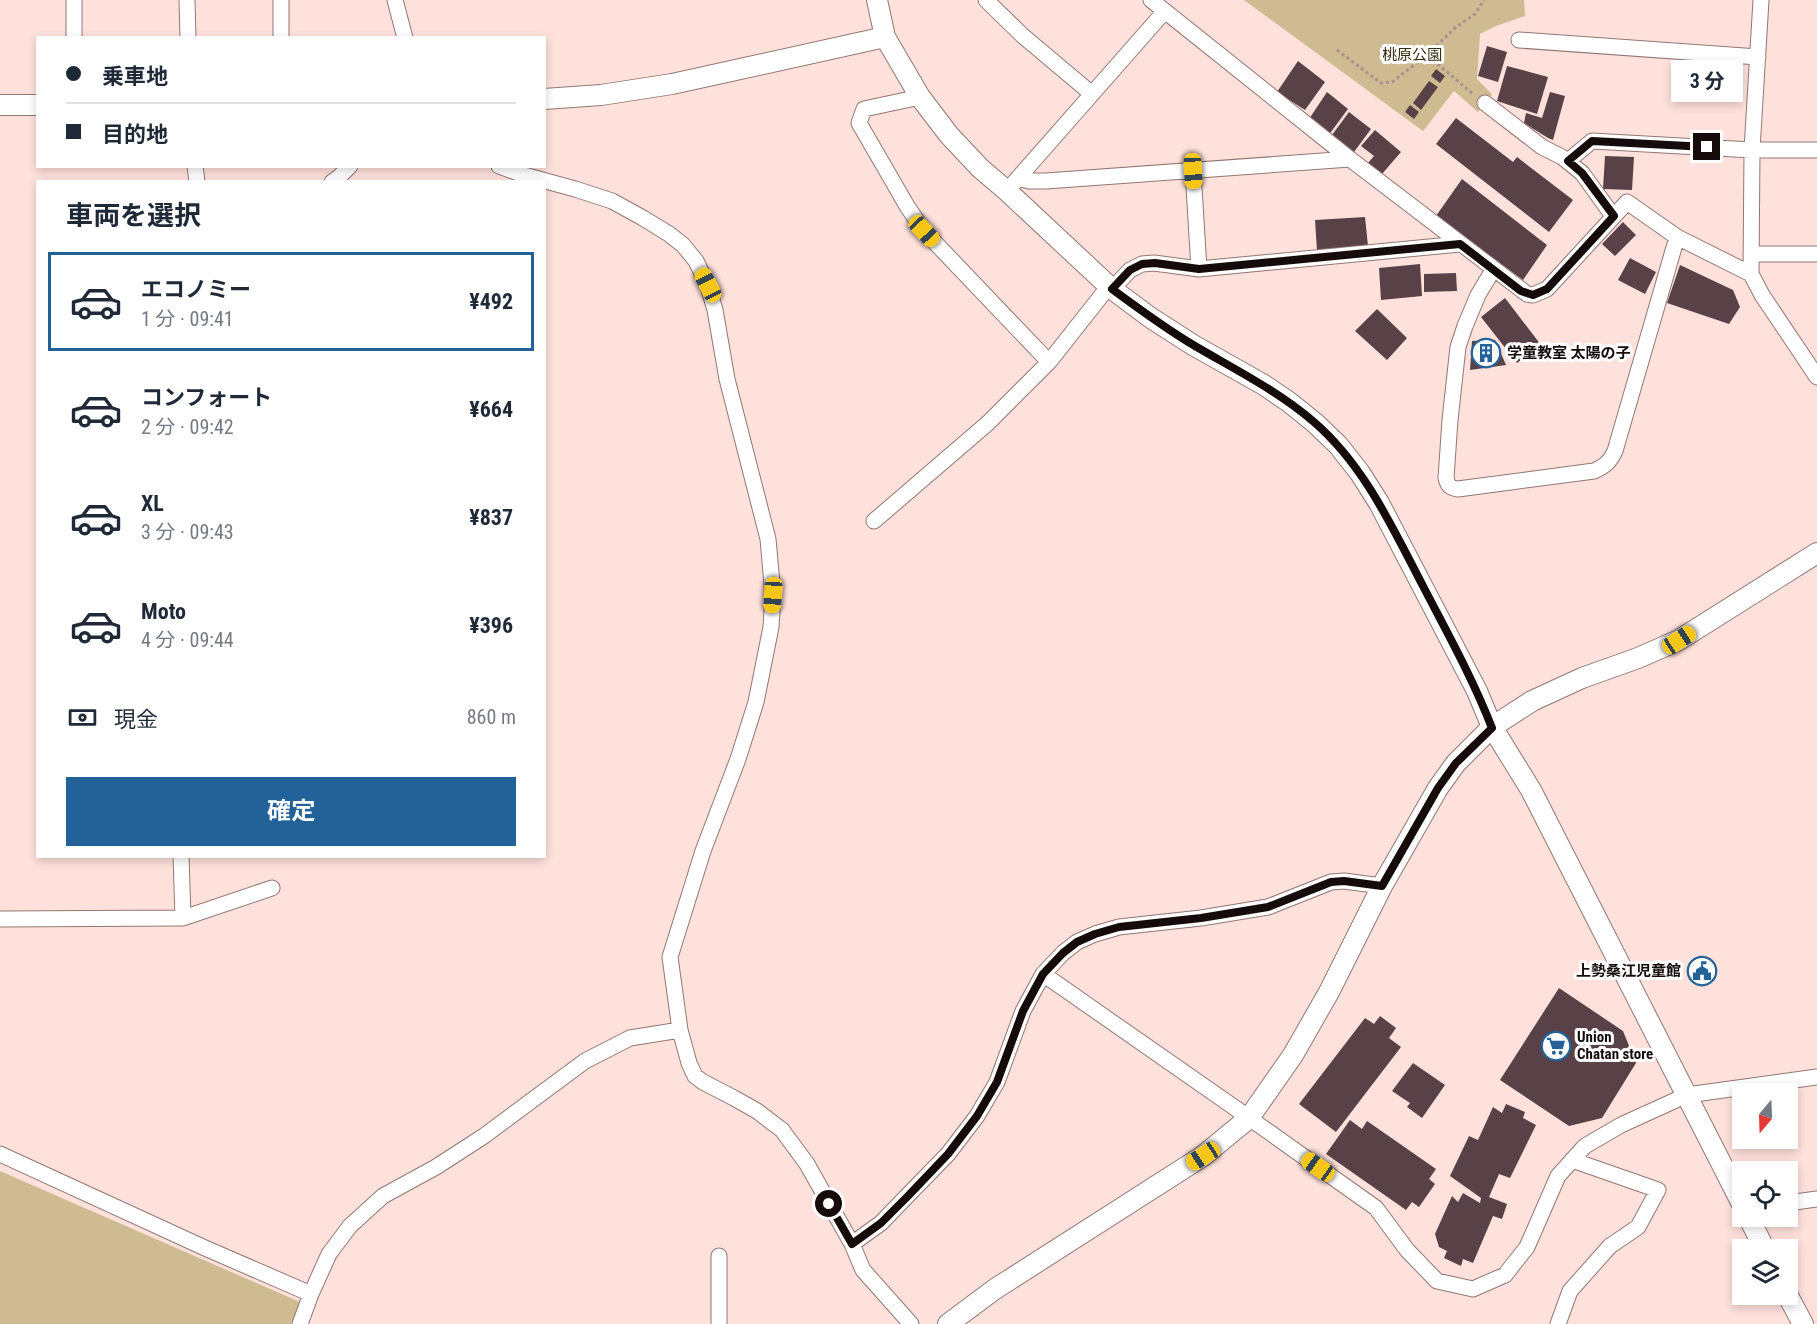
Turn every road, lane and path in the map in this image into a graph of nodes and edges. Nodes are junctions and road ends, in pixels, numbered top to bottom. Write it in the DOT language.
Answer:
graph roads {
  1 [pos="74,0"];
  2 [pos="187,0"];
  3 [pos="281,0"];
  4 [pos="395,0"];
  5 [pos="877,0"];
  6 [pos="986,0"];
  7 [pos="1150,0"];
  8 [pos="1484,0"];
  9 [pos="1761,0"];
  10 [pos="1165,11"];
  11 [pos="74,36"];
  12 [pos="188,36"];
  13 [pos="281,36"];
  14 [pos="404,36"];
  15 [pos="885,37"];
  16 [pos="1519,40"];
  17 [pos="1337,50"];
  18 [pos="1427,55"];
  19 [pos="1758,57"];
  20 [pos="1092,94"];
  21 [pos="920,97"];
  22 [pos="546,99"];
  23 [pos="1485,103"];
  24 [pos="0,105"];
  25 [pos="36,105"];
  26 [pos="1752,150"];
  27 [pos="1817,150"];
  28 [pos="1350,159"];
  29 [pos="1568,161"];
  30 [pos="348,168"];
  31 [pos="504,168"];
  32 [pos="1193,171"];
  33 [pos="335,180"];
  34 [pos="540,180"];
  35 [pos="546,182"];
  36 [pos="1012,185"];
  37 [pos="1614,216"];
  38 [pos="1677,237"];
  39 [pos="1460,244"];
  40 [pos="1817,254"];
  41 [pos="1751,255"];
  42 [pos="1199,269"];
  43 [pos="1493,270"];
  44 [pos="1751,274"];
  45 [pos="1111,288"];
  46 [pos="1049,362"];
  47 [pos="1817,377"];
  48 [pos="874,521"];
  49 [pos="1817,553"];
  50 [pos="1492,728"];
  51 [pos="181,858"];
  52 [pos="1382,886"];
  53 [pos="272,888"];
  54 [pos="183,918"];
  55 [pos="0,919"];
  56 [pos="1043,974"];
  57 [pos="680,1030"];
  58 [pos="1817,1077"];
  59 [pos="1687,1095"];
  60 [pos="1249,1118"];
  61 [pos="0,1154"];
  62 [pos="1572,1160"];
  63 [pos="1732,1184"];
  64 [pos="1817,1199"];
  65 [pos="1798,1202"];
  66 [pos="852,1244"];
  67 [pos="719,1256"];
  68 [pos="311,1294"];
  69 [pos="1793,1305"];
  70 [pos="300,1324"];
  71 [pos="719,1324"];
  72 [pos="911,1324"];
  73 [pos="948,1324"];
  74 [pos="1558,1324"];
  75 [pos="1803,1324"];
  1 -- 11 [label="street"];
  2 -- 12 [label="street"];
  3 -- 13 [label="street"];
  4 -- 14 [label="street"];
  5 -- 15 [label="street"];
  6 -- 20 [label="street"];
  7 -- 10 [label="street"];
  8 -- 18 [label="path"];
  9 -- 19 [label="street"];
  10 -- 20 [label="street"];
  10 -- 28 [label="street"];
  15 -- 21 [label="street"];
  15 -- 22 [label="street"];
  16 -- 19 [label="street"];
  17 -- 18 [label="path"];
  18 -- 23 [label="path"];
  19 -- 26 [label="street"];
  20 -- 36 [label="street"];
  21 -- 36 [label="street"];
  21 -- 46 [label="street"];
  23 -- 29 [label="street"];
  24 -- 25 [label="street"];
  26 -- 27 [label="street"];
  26 -- 29 [label="street"];
  26 -- 41 [label="street"];
  28 -- 32 [label="street"];
  28 -- 39 [label="street"];
  29 -- 37 [label="street"];
  30 -- 33 [label="street"];
  31 -- 34 [label="street"];
  32 -- 36 [label="street"];
  32 -- 42 [label="street"];
  35 -- 57 [label="street"];
  36 -- 45 [label="street"];
  37 -- 38 [label="street"];
  37 -- 43 [label="street"];
  38 -- 43 [label="street"];
  38 -- 44 [label="street"];
  39 -- 42 [label="street"];
  39 -- 43 [label="street"];
  40 -- 41 [label="street"];
  41 -- 44 [label="street"];
  42 -- 45 [label="street"];
  44 -- 47 [label="street"];
  45 -- 46 [label="street"];
  45 -- 50 [label="street"];
  46 -- 48 [label="street"];
  49 -- 50 [label="street"];
  50 -- 52 [label="street"];
  50 -- 59 [label="street"];
  51 -- 54 [label="street"];
  52 -- 56 [label="street"];
  52 -- 60 [label="street"];
  53 -- 54 [label="street"];
  54 -- 55 [label="street"];
  56 -- 60 [label="street"];
  56 -- 66 [label="street"];
  57 -- 66 [label="street"];
  57 -- 68 [label="street"];
  58 -- 59 [label="street"];
  59 -- 62 [label="street"];
  59 -- 63 [label="street"];
  60 -- 62 [label="street"];
  60 -- 73 [label="street"];
  61 -- 68 [label="street"];
  62 -- 74 [label="street"];
  64 -- 65 [label="street"];
  66 -- 72 [label="street"];
  67 -- 71 [label="street"];
  68 -- 70 [label="street"];
  69 -- 75 [label="street"];
}
